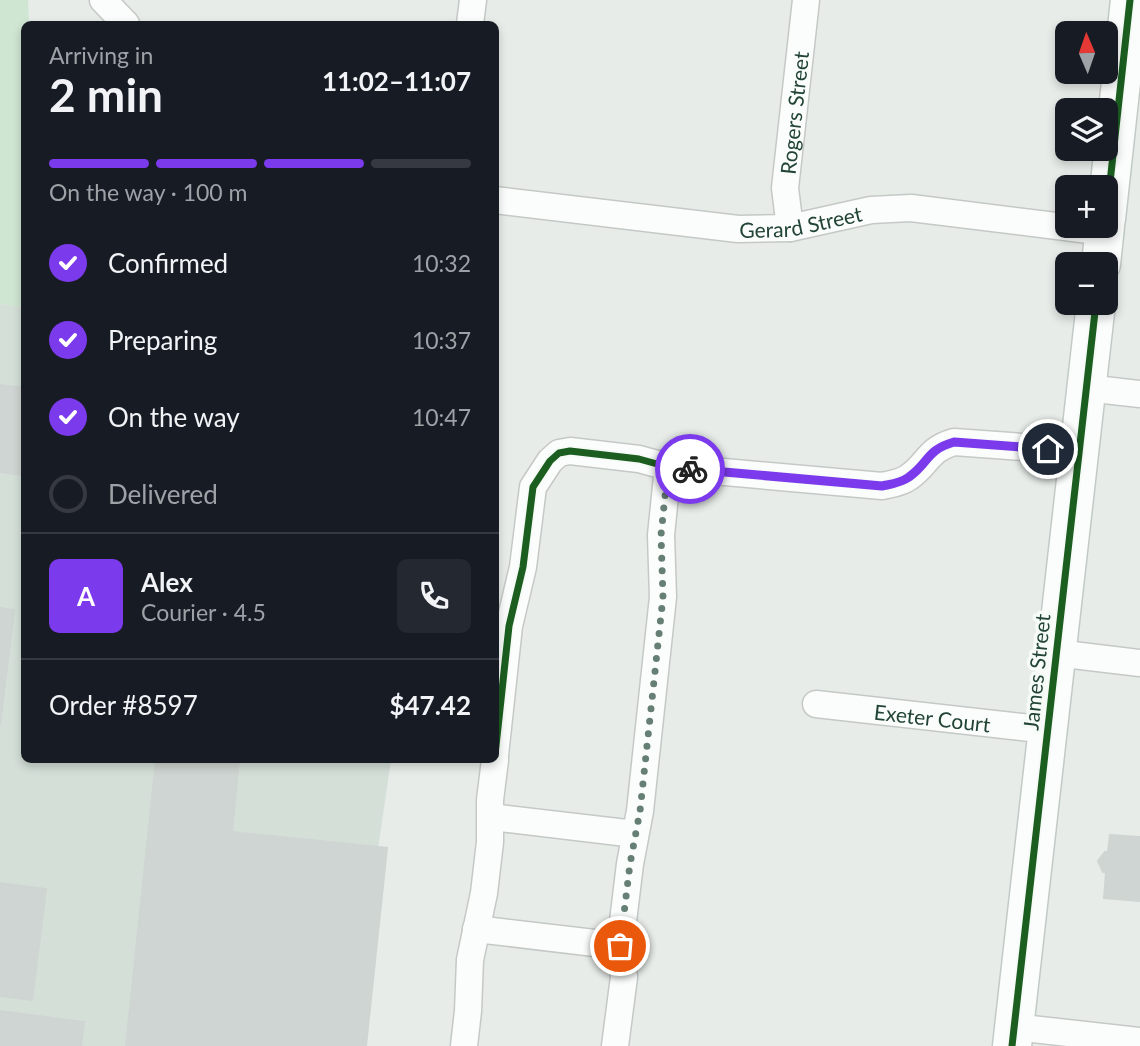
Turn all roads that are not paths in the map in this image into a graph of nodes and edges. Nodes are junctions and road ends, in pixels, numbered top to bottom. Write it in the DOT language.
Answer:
graph roads {
  1 [pos="103,0"];
  2 [pos="473,0"];
  3 [pos="806,0"];
  4 [pos="1130,0"];
  5 [pos="123,21"];
  6 [pos="470,21"];
  7 [pos="1130,98"];
  8 [pos="1115,175"];
  9 [pos="499,200"];
  10 [pos="790,228"];
  11 [pos="1055,228"];
  12 [pos="1095,315"];
  13 [pos="1086,388"];
  14 [pos="1140,394"];
  15 [pos="1079,451"];
  16 [pos="668,467"];
  17 [pos="1056,653"];
  18 [pos="1140,663"];
  19 [pos="816,704"];
  20 [pos="499,720"];
  21 [pos="1048,730"];
  22 [pos="495,763"];
  23 [pos="491,817"];
  24 [pos="635,834"];
  25 [pos="476,929"];
  26 [pos="620,946"];
  27 [pos="1013,1036"];
  28 [pos="1140,1041"];
  29 [pos="464,1046"];
  30 [pos="615,1046"];
  1 -- 5 [label="street"];
  2 -- 6 [label="street"];
  3 -- 10 [label="street, Rogers Street"];
  4 -- 7 [label="street"];
  7 -- 8 [label="street"];
  9 -- 10 [label="street, Gerard Street"];
  10 -- 11 [label="street, Gerard Street"];
  12 -- 13 [label="street, James Street"];
  13 -- 14 [label="street"];
  13 -- 15 [label="street, James Street"];
  15 -- 16 [label="street"];
  15 -- 17 [label="street, James Street"];
  16 -- 20 [label="street"];
  16 -- 24 [label="street"];
  17 -- 18 [label="street"];
  17 -- 21 [label="street, James Street"];
  19 -- 21 [label="street, Exeter Court"];
  21 -- 27 [label="street, James Street"];
  22 -- 23 [label="street"];
  23 -- 24 [label="street"];
  23 -- 25 [label="street"];
  24 -- 26 [label="street"];
  25 -- 26 [label="street"];
  25 -- 29 [label="street"];
  26 -- 30 [label="street"];
  27 -- 28 [label="street"];
}
